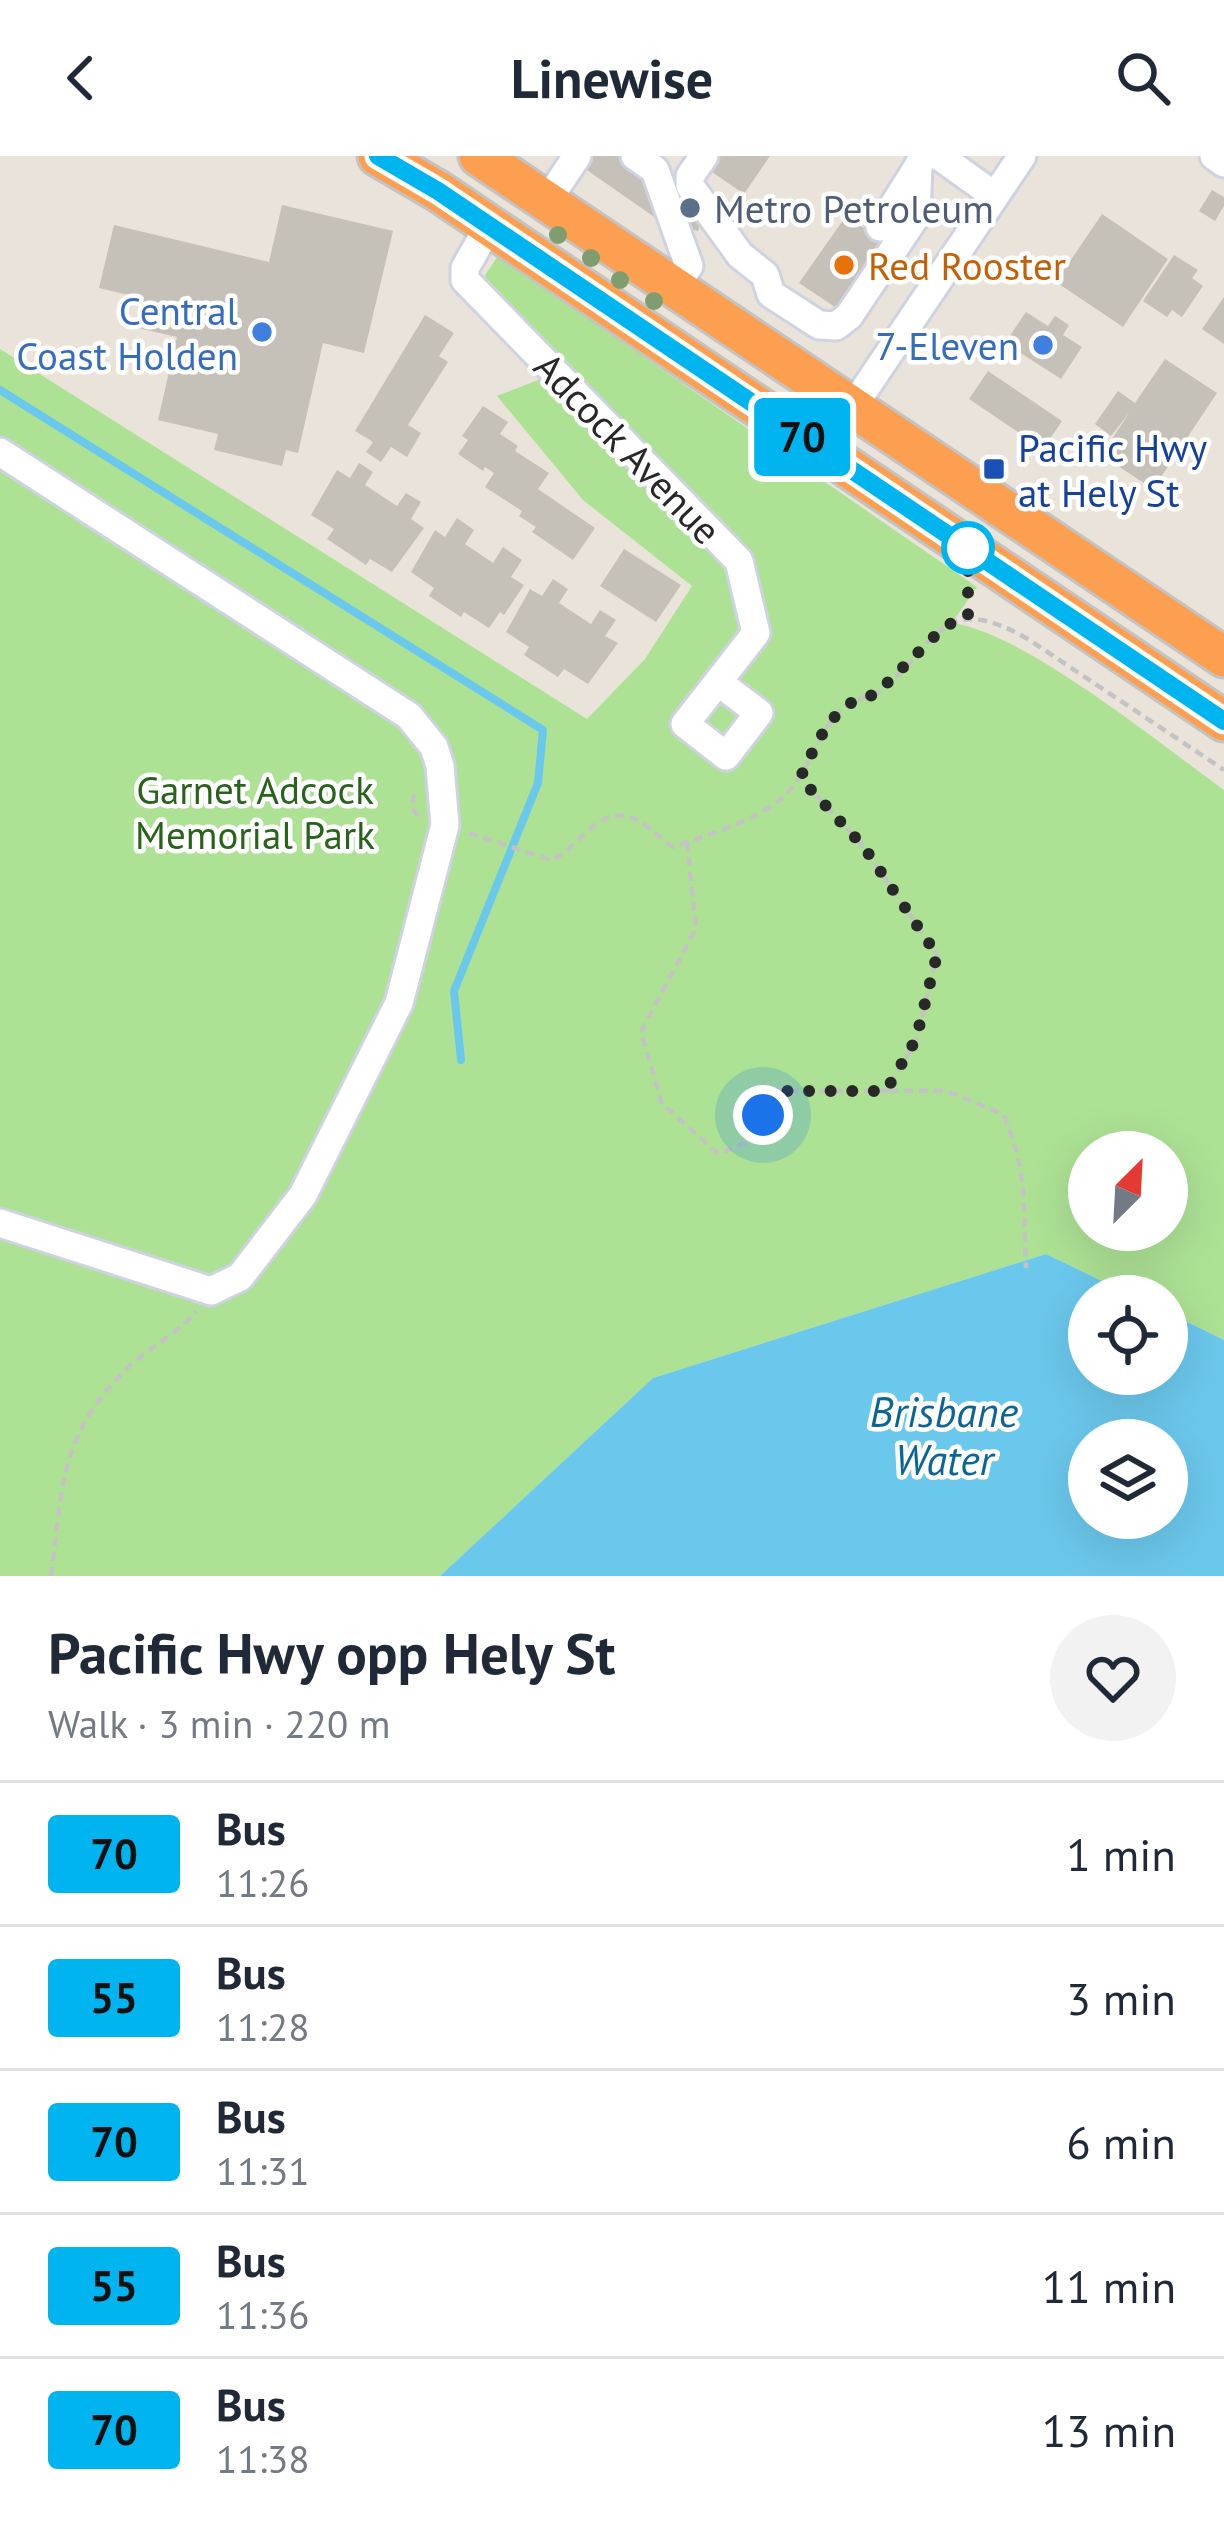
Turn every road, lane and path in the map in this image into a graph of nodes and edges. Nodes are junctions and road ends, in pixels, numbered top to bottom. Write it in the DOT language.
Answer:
graph roads {
  1 [pos="378,156"];
  2 [pos="479,156"];
  3 [pos="578,156"];
  4 [pos="635,156"];
  5 [pos="704,156"];
  6 [pos="1022,156"];
  7 [pos="1214,156"];
  8 [pos="927,159"];
  9 [pos="1224,163"];
  10 [pos="995,196"];
  11 [pos="547,202"];
  12 [pos="489,226"];
  13 [pos="880,227"];
  14 [pos="674,288"];
  15 [pos="852,407"];
  16 [pos="823,451"];
  17 [pos="0,452"];
  18 [pos="1224,657"];
  19 [pos="718,682"];
  20 [pos="1224,721"];
  21 [pos="1224,770"];
  22 [pos="800,778"];
  23 [pos="488,840"];
  24 [pos="687,842"];
  25 [pos="886,1091"];
  26 [pos="0,1223"];
  27 [pos="1026,1268"];
  28 [pos="211,1291"];
  29 [pos="51,1576"];
  1 -- 12 [label="highway"];
  2 -- 11 [label="highway"];
  3 -- 11 [label="street"];
  4 -- 14 [label="street"];
  5 -- 8 [label="street"];
  6 -- 10 [label="street"];
  7 -- 9 [label="street"];
  8 -- 10 [label="street"];
  8 -- 13 [label="street"];
  10 -- 15 [label="street"];
  11 -- 14 [label="highway"];
  12 -- 16 [label="highway"];
  12 -- 19 [label="street, Adcock Avenue"];
  14 -- 15 [label="highway"];
  15 -- 16 [label="street"];
  15 -- 18 [label="highway"];
  16 -- 20 [label="highway"];
  17 -- 28 [label="street"];
  21 -- 22 [label="path"];
  22 -- 24 [label="path"];
  22 -- 25 [label="path"];
  23 -- 24 [label="path"];
  24 -- 25 [label="path"];
  25 -- 27 [label="path"];
  26 -- 28 [label="street"];
  28 -- 29 [label="path"];
}
